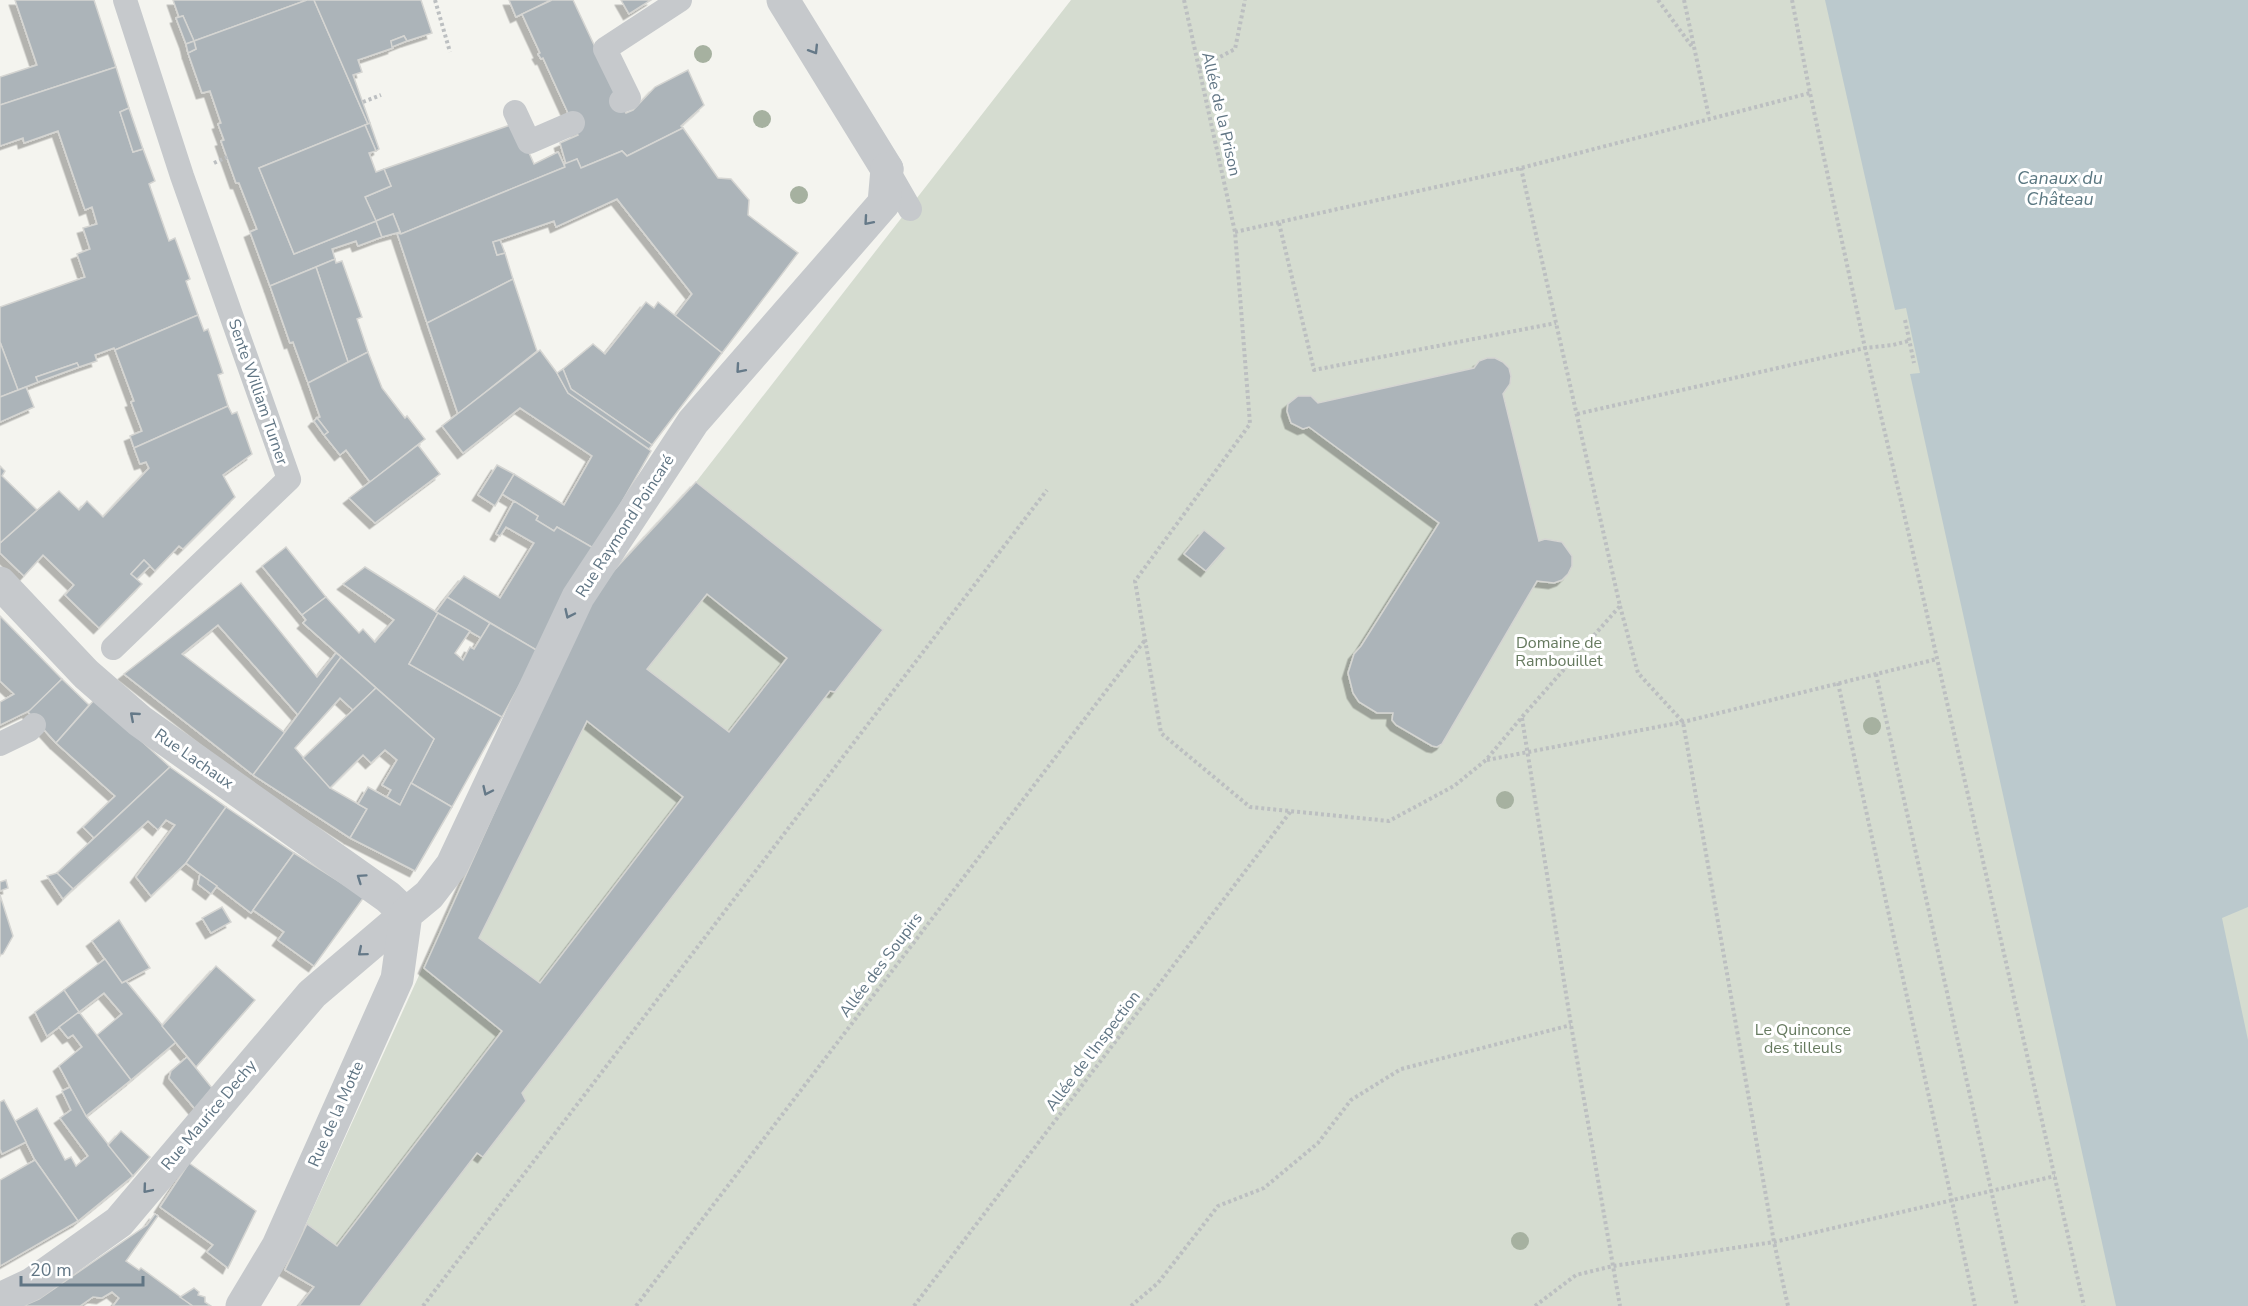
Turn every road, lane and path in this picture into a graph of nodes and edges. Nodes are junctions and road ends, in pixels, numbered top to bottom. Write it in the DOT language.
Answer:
graph roads {
  1 [pos="126,0"];
  2 [pos="435,0"];
  3 [pos="680,0"];
  4 [pos="783,0"];
  5 [pos="1184,0"];
  6 [pos="1245,0"];
  7 [pos="1658,0"];
  8 [pos="1684,0"];
  9 [pos="1792,0"];
  10 [pos="1695,50"];
  11 [pos="450,52"];
  12 [pos="1198,68"];
  13 [pos="1810,93"];
  14 [pos="381,95"];
  15 [pos="621,101"];
  16 [pos="363,102"];
  17 [pos="515,112"];
  18 [pos="1709,117"];
  19 [pos="573,123"];
  20 [pos="1521,168"];
  21 [pos="887,169"];
  22 [pos="910,208"];
  23 [pos="1279,223"];
  24 [pos="1235,232"];
  25 [pos="1905,320"];
  26 [pos="1556,323"];
  27 [pos="1908,341"];
  28 [pos="1865,348"];
  29 [pos="1914,363"];
  30 [pos="1576,414"];
  31 [pos="1047,490"];
  32 [pos="0,583"];
  33 [pos="1620,606"];
  34 [pos="1145,639"];
  35 [pos="113,648"];
  36 [pos="1937,659"];
  37 [pos="1876,674"];
  38 [pos="1838,683"];
  39 [pos="1522,717"];
  40 [pos="1683,722"];
  41 [pos="34,725"];
  42 [pos="0,744"];
  43 [pos="1528,752"];
  44 [pos="1486,760"];
  45 [pos="1291,811"];
  46 [pos="406,914"];
  47 [pos="1571,1025"];
  48 [pos="2055,1176"];
  49 [pos="1991,1191"];
  50 [pos="1952,1200"];
  51 [pos="1774,1242"];
  52 [pos="1613,1266"];
  53 [pos="0,1299"];
  54 [pos="242,1306"];
  55 [pos="423,1306"];
  56 [pos="636,1306"];
  57 [pos="914,1306"];
  58 [pos="1131,1306"];
  59 [pos="1535,1306"];
  60 [pos="1620,1306"];
  61 [pos="1788,1306"];
  62 [pos="1975,1306"];
  63 [pos="2017,1306"];
  64 [pos="2084,1306"];
  1 -- 35 [label="lane, Sente William Turner"];
  2 -- 11 [label="path"];
  3 -- 15 [label="lane"];
  4 -- 21 [label="street, one-way"];
  5 -- 12 [label="path, Allée de la Prison"];
  6 -- 12 [label="path"];
  7 -- 10 [label="path"];
  8 -- 10 [label="path"];
  9 -- 13 [label="path"];
  10 -- 18 [label="path"];
  12 -- 24 [label="path, Allée de la Prison"];
  13 -- 18 [label="path"];
  13 -- 28 [label="path"];
  14 -- 16 [label="path"];
  17 -- 19 [label="lane"];
  18 -- 20 [label="path"];
  20 -- 23 [label="path"];
  20 -- 26 [label="path"];
  21 -- 22 [label="lane"];
  21 -- 46 [label="street, Rue Raymond Poincaré, one-way"];
  23 -- 24 [label="path"];
  23 -- 26 [label="path"];
  24 -- 34 [label="path, Allée de la Prison"];
  25 -- 27 [label="path"];
  26 -- 30 [label="path"];
  27 -- 28 [label="path"];
  27 -- 29 [label="path"];
  28 -- 30 [label="path"];
  28 -- 36 [label="path"];
  30 -- 33 [label="path"];
  31 -- 55 [label="path"];
  46 -- 32 [label="street, Rue Lachaux, one-way"];
  33 -- 39 [label="path, Allée de la Prison"];
  33 -- 40 [label="path"];
  34 -- 45 [label="path, Allée de la Prison"];
  34 -- 56 [label="path, Allée des Soupirs"];
  36 -- 37 [label="path"];
  36 -- 48 [label="path"];
  37 -- 38 [label="path"];
  37 -- 49 [label="path"];
  38 -- 40 [label="path"];
  38 -- 50 [label="path"];
  39 -- 43 [label="path"];
  39 -- 44 [label="path, Allée de la Prison"];
  40 -- 43 [label="path"];
  40 -- 51 [label="path"];
  41 -- 42 [label="lane"];
  43 -- 44 [label="path"];
  43 -- 47 [label="path"];
  44 -- 45 [label="path, Allée de la Prison"];
  45 -- 57 [label="path, Allée de l'Inspection"];
  46 -- 53 [label="street, Rue Maurice Dechy, one-way"];
  46 -- 54 [label="street, Rue de la Motte"];
  47 -- 52 [label="path"];
  47 -- 58 [label="path"];
  48 -- 49 [label="path"];
  48 -- 64 [label="path"];
  49 -- 50 [label="path"];
  49 -- 63 [label="path"];
  50 -- 51 [label="path"];
  50 -- 62 [label="path"];
  51 -- 52 [label="path"];
  51 -- 61 [label="path"];
  52 -- 59 [label="path"];
  52 -- 60 [label="path"];
}
